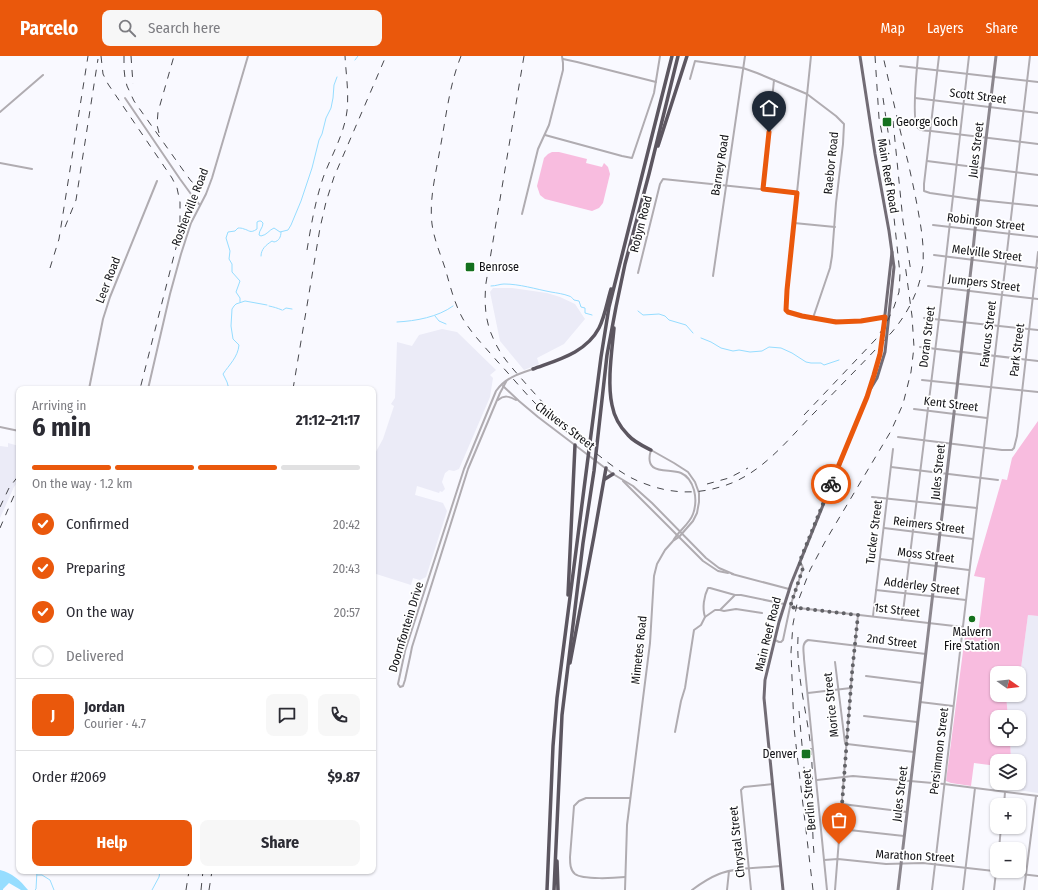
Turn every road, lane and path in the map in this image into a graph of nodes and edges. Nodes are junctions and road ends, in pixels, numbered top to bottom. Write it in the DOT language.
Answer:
graph roads {
  1 [pos="248,56"];
  2 [pos="660,56"];
  3 [pos="672,56"];
  4 [pos="678,56"];
  5 [pos="687,56"];
  6 [pos="745,56"];
  7 [pos="811,56"];
  8 [pos="860,56"];
  9 [pos="918,56"];
  10 [pos="939,56"];
  11 [pos="969,56"];
  12 [pos="996,56"];
  13 [pos="1030,56"];
  14 [pos="563,58"];
  15 [pos="900,66"];
  16 [pos="743,68"];
  17 [pos="917,68"];
  18 [pos="937,70"];
  19 [pos="967,73"];
  20 [pos="43,76"];
  21 [pos="994,76"];
  22 [pos="690,79"];
  23 [pos="774,80"];
  24 [pos="1027,81"];
  25 [pos="656,82"];
  26 [pos="1038,82"];
  27 [pos="807,94"];
  28 [pos="125,98"];
  29 [pos="915,98"];
  30 [pos="934,100"];
  31 [pos="963,104"];
  32 [pos="990,107"];
  33 [pos="1024,111"];
  34 [pos="0,112"];
  35 [pos="1038,113"];
  36 [pos="930,131"];
  37 [pos="544,135"];
  38 [pos="960,135"];
  39 [pos="986,138"];
  40 [pos="1020,142"];
  41 [pos="1038,144"];
  42 [pos="927,161"];
  43 [pos="0,163"];
  44 [pos="956,165"];
  45 [pos="983,168"];
  46 [pos="32,169"];
  47 [pos="1016,172"];
  48 [pos="649,174"];
  49 [pos="1038,175"];
  50 [pos="157,181"];
  51 [pos="726,186"];
  52 [pos="763,189"];
  53 [pos="797,193"];
  54 [pos="952,196"];
  55 [pos="979,200"];
  56 [pos="1012,204"];
  57 [pos="200,205"];
  58 [pos="1038,206"];
  59 [pos="522,214"];
  60 [pos="794,223"];
  61 [pos="933,224"];
  62 [pos="949,226"];
  63 [pos="835,227"];
  64 [pos="975,230"];
  65 [pos="1009,234"];
  66 [pos="1038,237"];
  67 [pos="1038,252"];
  68 [pos="934,255"];
  69 [pos="945,257"];
  70 [pos="972,260"];
  71 [pos="625,264"];
  72 [pos="1006,264"];
  73 [pos="620,265"];
  74 [pos="1037,268"];
  75 [pos="638,273"];
  76 [pos="712,276"];
  77 [pos="928,286"];
  78 [pos="942,287"];
  79 [pos="969,290"];
  80 [pos="1002,295"];
  81 [pos="1032,298"];
  82 [pos="1038,299"];
  83 [pos="887,317"];
  84 [pos="813,318"];
  85 [pos="924,318"];
  86 [pos="939,319"];
  87 [pos="964,322"];
  88 [pos="998,325"];
  89 [pos="1028,328"];
  90 [pos="1038,330"];
  91 [pos="883,332"];
  92 [pos="887,332"];
  93 [pos="920,347"];
  94 [pos="935,348"];
  95 [pos="961,352"];
  96 [pos="995,356"];
  97 [pos="1025,360"];
  98 [pos="1038,361"];
  99 [pos="533,369"];
  100 [pos="922,380"];
  101 [pos="931,381"];
  102 [pos="957,383"];
  103 [pos="502,385"];
  104 [pos="90,386"];
  105 [pos="149,386"];
  106 [pos="991,387"];
  107 [pos="1022,391"];
  108 [pos="1038,392"];
  109 [pos="867,397"];
  110 [pos="519,401"];
  111 [pos="496,403"];
  112 [pos="914,409"];
  113 [pos="928,410"];
  114 [pos="954,414"];
  115 [pos="987,418"];
  116 [pos="0,426"];
  117 [pos="16,429"];
  118 [pos="898,437"];
  119 [pos="923,440"];
  120 [pos="950,443"];
  121 [pos="575,445"];
  122 [pos="984,447"];
  123 [pos="893,449"];
  124 [pos="651,450"];
  125 [pos="891,467"];
  126 [pos="606,468"];
  127 [pos="920,471"];
  128 [pos="614,474"];
  129 [pos="946,474"];
  130 [pos="620,478"];
  131 [pos="980,478"];
  132 [pos="605,479"];
  133 [pos="998,480"];
  134 [pos="872,497"];
  135 [pos="887,498"];
  136 [pos="916,501"];
  137 [pos="943,505"];
  138 [pos="977,508"];
  139 [pos="884,528"];
  140 [pos="680,531"];
  141 [pos="912,532"];
  142 [pos="682,534"];
  143 [pos="676,535"];
  144 [pos="940,535"];
  145 [pos="679,537"];
  146 [pos="973,539"];
  147 [pos="673,541"];
  148 [pos="880,559"];
  149 [pos="909,562"];
  150 [pos="799,563"];
  151 [pos="936,565"];
  152 [pos="969,570"];
  153 [pos="733,574"];
  154 [pos="789,589"];
  155 [pos="876,590"];
  156 [pos="905,593"];
  157 [pos="735,595"];
  158 [pos="932,596"];
  159 [pos="966,600"];
  160 [pos="784,604"];
  161 [pos="790,607"];
  162 [pos="720,610"];
  163 [pos="762,613"];
  164 [pos="567,614"];
  165 [pos="858,615"];
  166 [pos="964,615"];
  167 [pos="873,616"];
  168 [pos="705,617"];
  169 [pos="902,620"];
  170 [pos="929,623"];
  171 [pos="963,627"];
  172 [pos="775,640"];
  173 [pos="808,640"];
  174 [pos="855,645"];
  175 [pos="926,654"];
  176 [pos="835,662"];
  177 [pos="866,676"];
  178 [pos="922,683"];
  179 [pos="565,688"];
  180 [pos="851,688"];
  181 [pos="838,690"];
  182 [pos="808,693"];
  183 [pos="920,702"];
  184 [pos="953,706"];
  185 [pos="864,716"];
  186 [pos="918,722"];
  187 [pos="843,731"];
  188 [pos="848,731"];
  189 [pos="675,732"];
  190 [pos="847,744"];
  191 [pos="914,752"];
  192 [pos="844,776"];
  193 [pos="817,780"];
  194 [pos="911,781"];
  195 [pos="773,784"];
  196 [pos="944,784"];
  197 [pos="974,788"];
  198 [pos="1006,792"];
  199 [pos="1037,796"];
  200 [pos="630,798"];
  201 [pos="1005,798"];
  202 [pos="842,804"];
  203 [pos="907,812"];
  204 [pos="557,822"];
  205 [pos="840,829"];
  206 [pos="904,836"];
  207 [pos="838,859"];
  208 [pos="824,860"];
  209 [pos="901,863"];
  210 [pos="935,864"];
  211 [pos="781,866"];
  212 [pos="965,868"];
  213 [pos="749,869"];
  214 [pos="990,871"];
  215 [pos="729,872"];
  216 [pos="1026,875"];
  217 [pos="1038,876"];
  218 [pos="625,877"];
  219 [pos="995,878"];
  220 [pos="1026,878"];
  221 [pos="547,890"];
  222 [pos="554,890"];
  223 [pos="558,890"];
  224 [pos="625,890"];
  225 [pos="692,890"];
  226 [pos="727,890"];
  227 [pos="751,890"];
  228 [pos="783,890"];
  229 [pos="827,890"];
  230 [pos="835,890"];
  231 [pos="898,890"];
  232 [pos="932,890"];
  233 [pos="963,890"];
  234 [pos="994,890"];
  235 [pos="1024,890"];
  1 -- 57 [label="street, Rosherville Road"];
  2 -- 25 [label="street"];
  3 -- 73 [label="highway"];
  4 -- 48 [label="highway"];
  5 -- 48 [label="highway"];
  6 -- 16 [label="street, Barney Road"];
  7 -- 27 [label="street"];
  8 -- 83 [label="main road, Main Reef Road"];
  9 -- 17 [label="street"];
  10 -- 18 [label="street"];
  11 -- 19 [label="street, Doran Street"];
  12 -- 21 [label="main road, Jules Street"];
  13 -- 24 [label="street, Fawcus Street"];
  14 -- 25 [label="street"];
  14 -- 37 [label="street"];
  15 -- 17 [label="street"];
  16 -- 22 [label="street, Raebor Road"];
  16 -- 23 [label="street, Raebor Road"];
  16 -- 51 [label="street, Barney Road"];
  17 -- 18 [label="street"];
  17 -- 29 [label="street"];
  18 -- 19 [label="street"];
  18 -- 30 [label="street"];
  19 -- 21 [label="street"];
  19 -- 31 [label="street, Doran Street"];
  20 -- 34 [label="street"];
  21 -- 24 [label="street"];
  21 -- 32 [label="main road, Jules Street"];
  23 -- 27 [label="street, Raebor Road"];
  23 -- 52 [label="street"];
  24 -- 26 [label="street"];
  24 -- 33 [label="street, Fawcus Street"];
  25 -- 37 [label="street"];
  27 -- 53 [label="street"];
  27 -- 63 [label="street, Raebor Road"];
  28 -- 57 [label="street"];
  29 -- 30 [label="street, Scott Street"];
  29 -- 36 [label="street"];
  30 -- 31 [label="street, Scott Street"];
  30 -- 36 [label="street"];
  31 -- 32 [label="street, Scott Street"];
  31 -- 38 [label="street, Doran Street"];
  32 -- 33 [label="street, Scott Street"];
  32 -- 39 [label="main road, Jules Street"];
  33 -- 35 [label="street, Scott Street"];
  33 -- 40 [label="street, Fawcus Street"];
  36 -- 38 [label="street"];
  36 -- 42 [label="street"];
  37 -- 59 [label="street"];
  38 -- 39 [label="street"];
  38 -- 44 [label="street, Doran Street"];
  39 -- 40 [label="street"];
  39 -- 45 [label="main road, Jules Street"];
  40 -- 41 [label="street"];
  40 -- 47 [label="street, Fawcus Street"];
  42 -- 44 [label="street"];
  42 -- 54 [label="street"];
  43 -- 46 [label="street"];
  44 -- 45 [label="street"];
  44 -- 54 [label="street, Doran Street"];
  45 -- 47 [label="street"];
  45 -- 55 [label="main road, Jules Street"];
  47 -- 49 [label="street"];
  47 -- 56 [label="street, Fawcus Street"];
  48 -- 71 [label="highway"];
  50 -- 104 [label="street, Leer Road"];
  51 -- 52 [label="street"];
  51 -- 75 [label="street, Robyn Road"];
  51 -- 76 [label="street, Barney Road"];
  52 -- 53 [label="street"];
  53 -- 60 [label="street"];
  54 -- 55 [label="street"];
  54 -- 62 [label="street, Doran Street"];
  55 -- 56 [label="street"];
  55 -- 64 [label="main road, Jules Street"];
  56 -- 58 [label="street"];
  56 -- 65 [label="street, Fawcus Street"];
  57 -- 105 [label="street, Rosherville Road"];
  60 -- 63 [label="street"];
  60 -- 84 [label="street"];
  61 -- 62 [label="street, Robinson Street"];
  62 -- 64 [label="street, Robinson Street"];
  62 -- 69 [label="street, Doran Street"];
  63 -- 84 [label="street, Raebor Road"];
  64 -- 65 [label="street, Robinson Street"];
  64 -- 70 [label="main road, Jules Street"];
  65 -- 66 [label="street, Robinson Street"];
  65 -- 72 [label="street, Fawcus Street"];
  67 -- 74 [label="street, Park Street"];
  68 -- 69 [label="street, Melville Street"];
  69 -- 70 [label="street, Melville Street"];
  69 -- 78 [label="street, Doran Street"];
  70 -- 72 [label="street, Melville Street"];
  70 -- 79 [label="main road, Jules Street"];
  71 -- 124 [label="highway"];
  71 -- 179 [label="highway"];
  72 -- 74 [label="street, Melville Street"];
  72 -- 80 [label="street, Fawcus Street"];
  73 -- 99 [label="highway"];
  73 -- 164 [label="highway"];
  74 -- 81 [label="street, Park Street"];
  77 -- 78 [label="street, Jumpers Street"];
  78 -- 79 [label="street, Jumpers Street"];
  78 -- 86 [label="street, Doran Street"];
  79 -- 80 [label="street, Jumpers Street"];
  79 -- 87 [label="main road, Jules Street"];
  80 -- 81 [label="street, Jumpers Street"];
  80 -- 88 [label="street, Fawcus Street"];
  81 -- 82 [label="street, Jumpers Street"];
  81 -- 89 [label="street, Park Street"];
  83 -- 84 [label="street"];
  83 -- 91 [label="main road, Main Reef Road"];
  83 -- 92 [label="main road, Main Reef Road"];
  85 -- 86 [label="street"];
  86 -- 87 [label="street"];
  86 -- 94 [label="street, Doran Street"];
  87 -- 88 [label="street"];
  87 -- 95 [label="main road, Jules Street"];
  88 -- 89 [label="street"];
  88 -- 96 [label="street, Fawcus Street"];
  89 -- 90 [label="street"];
  89 -- 97 [label="street, Park Street"];
  91 -- 92 [label="main road"];
  91 -- 109 [label="main road, Main Reef Road"];
  92 -- 109 [label="main road, Main Reef Road"];
  93 -- 94 [label="street"];
  94 -- 95 [label="street"];
  94 -- 101 [label="street, Doran Street"];
  95 -- 96 [label="street"];
  95 -- 102 [label="main road, Jules Street"];
  96 -- 97 [label="street"];
  96 -- 106 [label="street, Fawcus Street"];
  97 -- 98 [label="street"];
  97 -- 107 [label="street, Park Street"];
  99 -- 103 [label="street"];
  100 -- 101 [label="street"];
  101 -- 102 [label="street"];
  101 -- 113 [label="street, Doran Street"];
  102 -- 106 [label="street"];
  102 -- 114 [label="main road, Jules Street"];
  103 -- 110 [label="street, Chilvers Street"];
  103 -- 111 [label="street, Doornfontein Drive"];
  103 -- 111 [label="street, Doornfontein Drive"];
  106 -- 107 [label="street"];
  106 -- 115 [label="street, Fawcus Street"];
  107 -- 108 [label="street"];
  107 -- 122 [label="street, Park Street"];
  109 -- 150 [label="main road, Main Reef Road"];
  110 -- 111 [label="street"];
  110 -- 121 [label="street, Chilvers Street"];
  112 -- 113 [label="street, Kent Street"];
  113 -- 114 [label="street, Kent Street"];
  113 -- 119 [label="street, Doran Street"];
  114 -- 115 [label="street, Kent Street"];
  114 -- 120 [label="main road, Jules Street"];
  115 -- 122 [label="street, Fawcus Street"];
  116 -- 117 [label="street"];
  118 -- 119 [label="street"];
  119 -- 120 [label="street"];
  119 -- 127 [label="street, Doran Street"];
  120 -- 122 [label="street"];
  120 -- 129 [label="main road, Jules Street"];
  121 -- 126 [label="street, Chilvers Street"];
  121 -- 164 [label="highway"];
  122 -- 131 [label="street, Fawcus Street"];
  123 -- 125 [label="street, Tucker Street"];
  124 -- 140 [label="street"];
  124 -- 142 [label="street, Mimetes Road"];
  125 -- 127 [label="street"];
  125 -- 135 [label="street, Tucker Street"];
  126 -- 128 [label="street, Chilvers Street"];
  126 -- 132 [label="highway"];
  127 -- 129 [label="street"];
  127 -- 136 [label="street, Doran Street"];
  128 -- 130 [label="street, Chilvers Street"];
  128 -- 132 [label="highway"];
  129 -- 131 [label="street"];
  129 -- 137 [label="main road, Jules Street"];
  130 -- 140 [label="street, Chilvers Street"];
  130 -- 143 [label="street, Chilvers Street"];
  131 -- 133 [label="street"];
  131 -- 138 [label="street, Fawcus Street"];
  132 -- 179 [label="highway"];
  134 -- 135 [label="street"];
  135 -- 136 [label="street"];
  135 -- 139 [label="street, Tucker Street"];
  136 -- 137 [label="street"];
  136 -- 141 [label="street, Doran Street"];
  137 -- 138 [label="street"];
  137 -- 144 [label="main road, Jules Street"];
  138 -- 146 [label="street, Fawcus Street"];
  139 -- 141 [label="street, Reimers Street"];
  139 -- 148 [label="street, Tucker Street"];
  140 -- 142 [label="street, Chilvers Street"];
  140 -- 143 [label="street"];
  141 -- 144 [label="street, Reimers Street"];
  141 -- 149 [label="street, Doran Street"];
  142 -- 145 [label="street, Mimetes Road"];
  142 -- 153 [label="street, Chilvers Street"];
  143 -- 145 [label="street, Chilvers Street"];
  143 -- 147 [label="street"];
  144 -- 146 [label="street, Reimers Street"];
  144 -- 151 [label="main road, Jules Street"];
  145 -- 147 [label="street, Mimetes Road"];
  145 -- 153 [label="street, Chilvers Street"];
  146 -- 152 [label="street, Fawcus Street"];
  147 -- 200 [label="street, Mimetes Road"];
  148 -- 149 [label="street, Moss Street"];
  148 -- 155 [label="street, Tucker Street"];
  149 -- 151 [label="street, Moss Street"];
  149 -- 156 [label="street, Doran Street"];
  150 -- 154 [label="main road, Main Reef Road"];
  150 -- 161 [label="street"];
  151 -- 152 [label="street, Moss Street"];
  151 -- 158 [label="main road, Jules Street"];
  152 -- 159 [label="street, Fawcus Street"];
  153 -- 154 [label="street, Chilvers Street"];
  154 -- 160 [label="main road, Main Reef Road"];
  155 -- 156 [label="street, Adderley Street"];
  155 -- 167 [label="street, Tucker Street"];
  156 -- 158 [label="street, Adderley Street"];
  156 -- 169 [label="street, Doran Street"];
  157 -- 160 [label="street"];
  157 -- 162 [label="street"];
  157 -- 168 [label="street"];
  158 -- 159 [label="street, Adderley Street"];
  158 -- 170 [label="main road, Jules Street"];
  159 -- 166 [label="street, Fawcus Street"];
  160 -- 172 [label="main road, Main Reef Road"];
  161 -- 165 [label="street, 1st Street"];
  161 -- 172 [label="street"];
  162 -- 163 [label="street"];
  162 -- 168 [label="street"];
  164 -- 221 [label="highway"];
  165 -- 167 [label="street, 1st Street"];
  165 -- 174 [label="street"];
  166 -- 171 [label="street, Persimmon Street"];
  167 -- 169 [label="street, 1st Street"];
  168 -- 189 [label="street"];
  169 -- 170 [label="street, 1st Street"];
  170 -- 171 [label="street, 1st Street"];
  170 -- 175 [label="main road, Jules Street"];
  171 -- 184 [label="street, Persimmon Street"];
  172 -- 195 [label="main road, Main Reef Road"];
  173 -- 174 [label="street, 2nd Street"];
  173 -- 182 [label="street, Berlin Street"];
  174 -- 175 [label="street, 2nd Street"];
  174 -- 180 [label="street"];
  175 -- 178 [label="main road, Jules Street"];
  176 -- 181 [label="street, Morice Street"];
  177 -- 178 [label="street"];
  178 -- 183 [label="main road, Jules Street"];
  179 -- 204 [label="highway"];
  180 -- 181 [label="street"];
  180 -- 188 [label="street"];
  181 -- 182 [label="street"];
  181 -- 187 [label="street, Morice Street"];
  182 -- 193 [label="street, Berlin Street"];
  183 -- 184 [label="street"];
  183 -- 186 [label="main road, Jules Street"];
  184 -- 196 [label="street, Persimmon Street"];
  185 -- 186 [label="street"];
  186 -- 191 [label="main road, Jules Street"];
  187 -- 188 [label="street"];
  187 -- 190 [label="street, Morice Street"];
  188 -- 190 [label="street"];
  190 -- 191 [label="street"];
  190 -- 192 [label="street"];
  191 -- 194 [label="main road, Jules Street"];
  192 -- 193 [label="street"];
  192 -- 194 [label="street"];
  192 -- 202 [label="street"];
  193 -- 208 [label="street, Berlin Street"];
  194 -- 196 [label="street"];
  194 -- 203 [label="main road, Jules Street"];
  195 -- 211 [label="main road, Main Reef Road"];
  195 -- 213 [label="street, Chrystal Street"];
  196 -- 197 [label="street"];
  196 -- 210 [label="street, Persimmon Street"];
  197 -- 198 [label="street"];
  197 -- 212 [label="street"];
  198 -- 199 [label="street"];
  198 -- 201 [label="street"];
  199 -- 216 [label="street"];
  200 -- 218 [label="street, Mimetes Road"];
  200 -- 218 [label="street"];
  202 -- 203 [label="street"];
  202 -- 205 [label="street"];
  203 -- 206 [label="main road, Jules Street"];
  204 -- 222 [label="highway"];
  204 -- 223 [label="highway"];
  205 -- 206 [label="street"];
  205 -- 207 [label="street"];
  206 -- 209 [label="main road, Jules Street"];
  207 -- 208 [label="street, Marathon Street"];
  207 -- 209 [label="street, Marathon Street"];
  207 -- 230 [label="street"];
  208 -- 229 [label="street, Berlin Street"];
  209 -- 210 [label="street, Marathon Street"];
  209 -- 231 [label="main road, Jules Street"];
  210 -- 212 [label="street, Marathon Street"];
  210 -- 232 [label="street, Persimmon Street"];
  211 -- 213 [label="street"];
  211 -- 228 [label="main road, Main Reef Road"];
  212 -- 214 [label="street, Marathon Street"];
  212 -- 233 [label="street"];
  213 -- 215 [label="street"];
  213 -- 227 [label="street, Chrystal Street"];
  215 -- 225 [label="street"];
  215 -- 226 [label="street"];
  216 -- 217 [label="street, Marathon Street"];
  218 -- 224 [label="street, Mimetes Road"];
  219 -- 234 [label="street"];
  220 -- 235 [label="street"];
}
